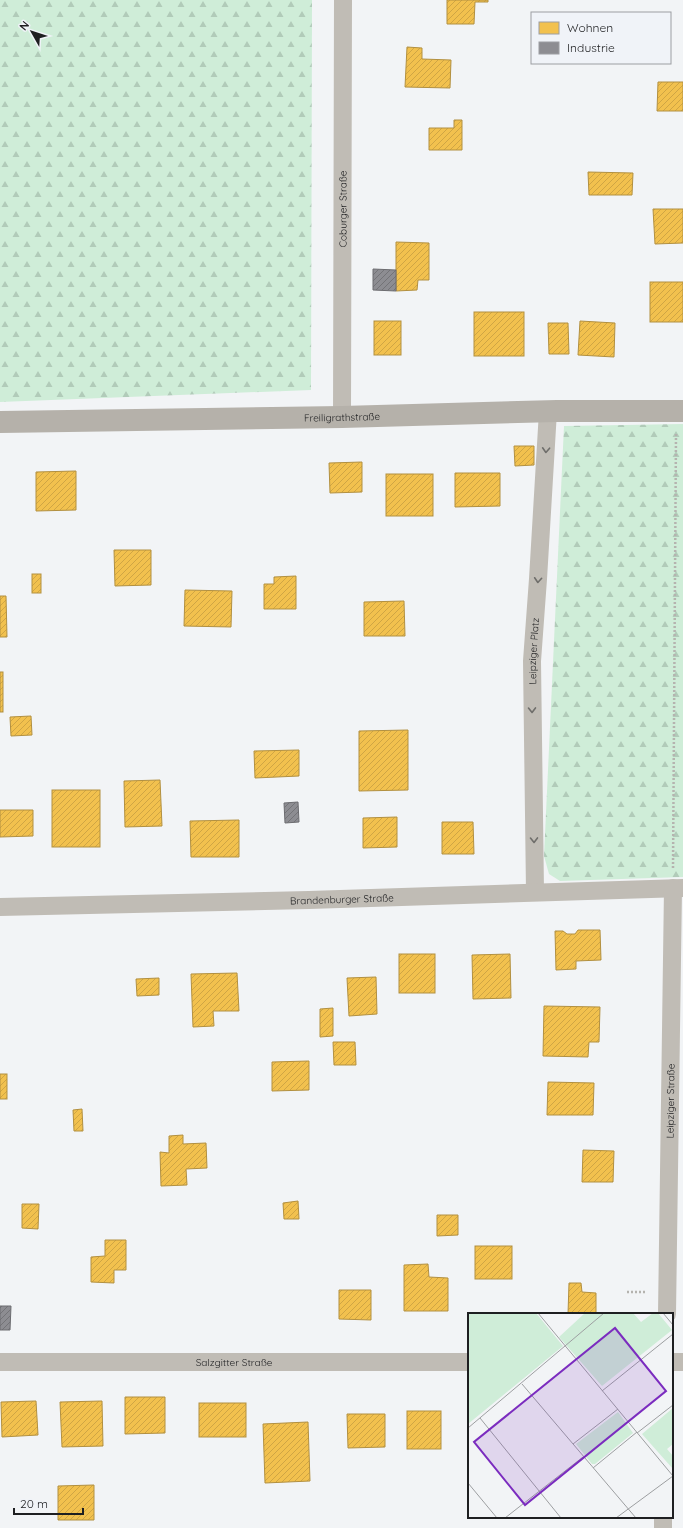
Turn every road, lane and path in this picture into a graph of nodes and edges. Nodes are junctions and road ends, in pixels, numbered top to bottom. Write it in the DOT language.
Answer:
graph roads {
  1 [pos="343,0"];
  2 [pos="548,411"];
  3 [pos="679,411"];
  4 [pos="342,417"];
  5 [pos="0,422"];
  6 [pos="678,888"];
  7 [pos="535,892"];
  8 [pos="0,907"];
  9 [pos="667,1313"];
  10 [pos="0,1362"];
  11 [pos="468,1362"];
  1 -- 4 [label="street, Coburger Straße"];
  2 -- 3 [label="street, Freiligrathstraße"];
  2 -- 4 [label="street, Freiligrathstraße"];
  2 -- 7 [label="street, Leipziger Platz, one-way"];
  3 -- 6 [label="path"];
  4 -- 5 [label="street, Freiligrathstraße"];
  6 -- 7 [label="street, Brandenburger Straße"];
  6 -- 9 [label="street, Leipziger Straße"];
  7 -- 8 [label="street, Brandenburger Straße"];
  10 -- 11 [label="street, Salzgitter Straße"];
}
